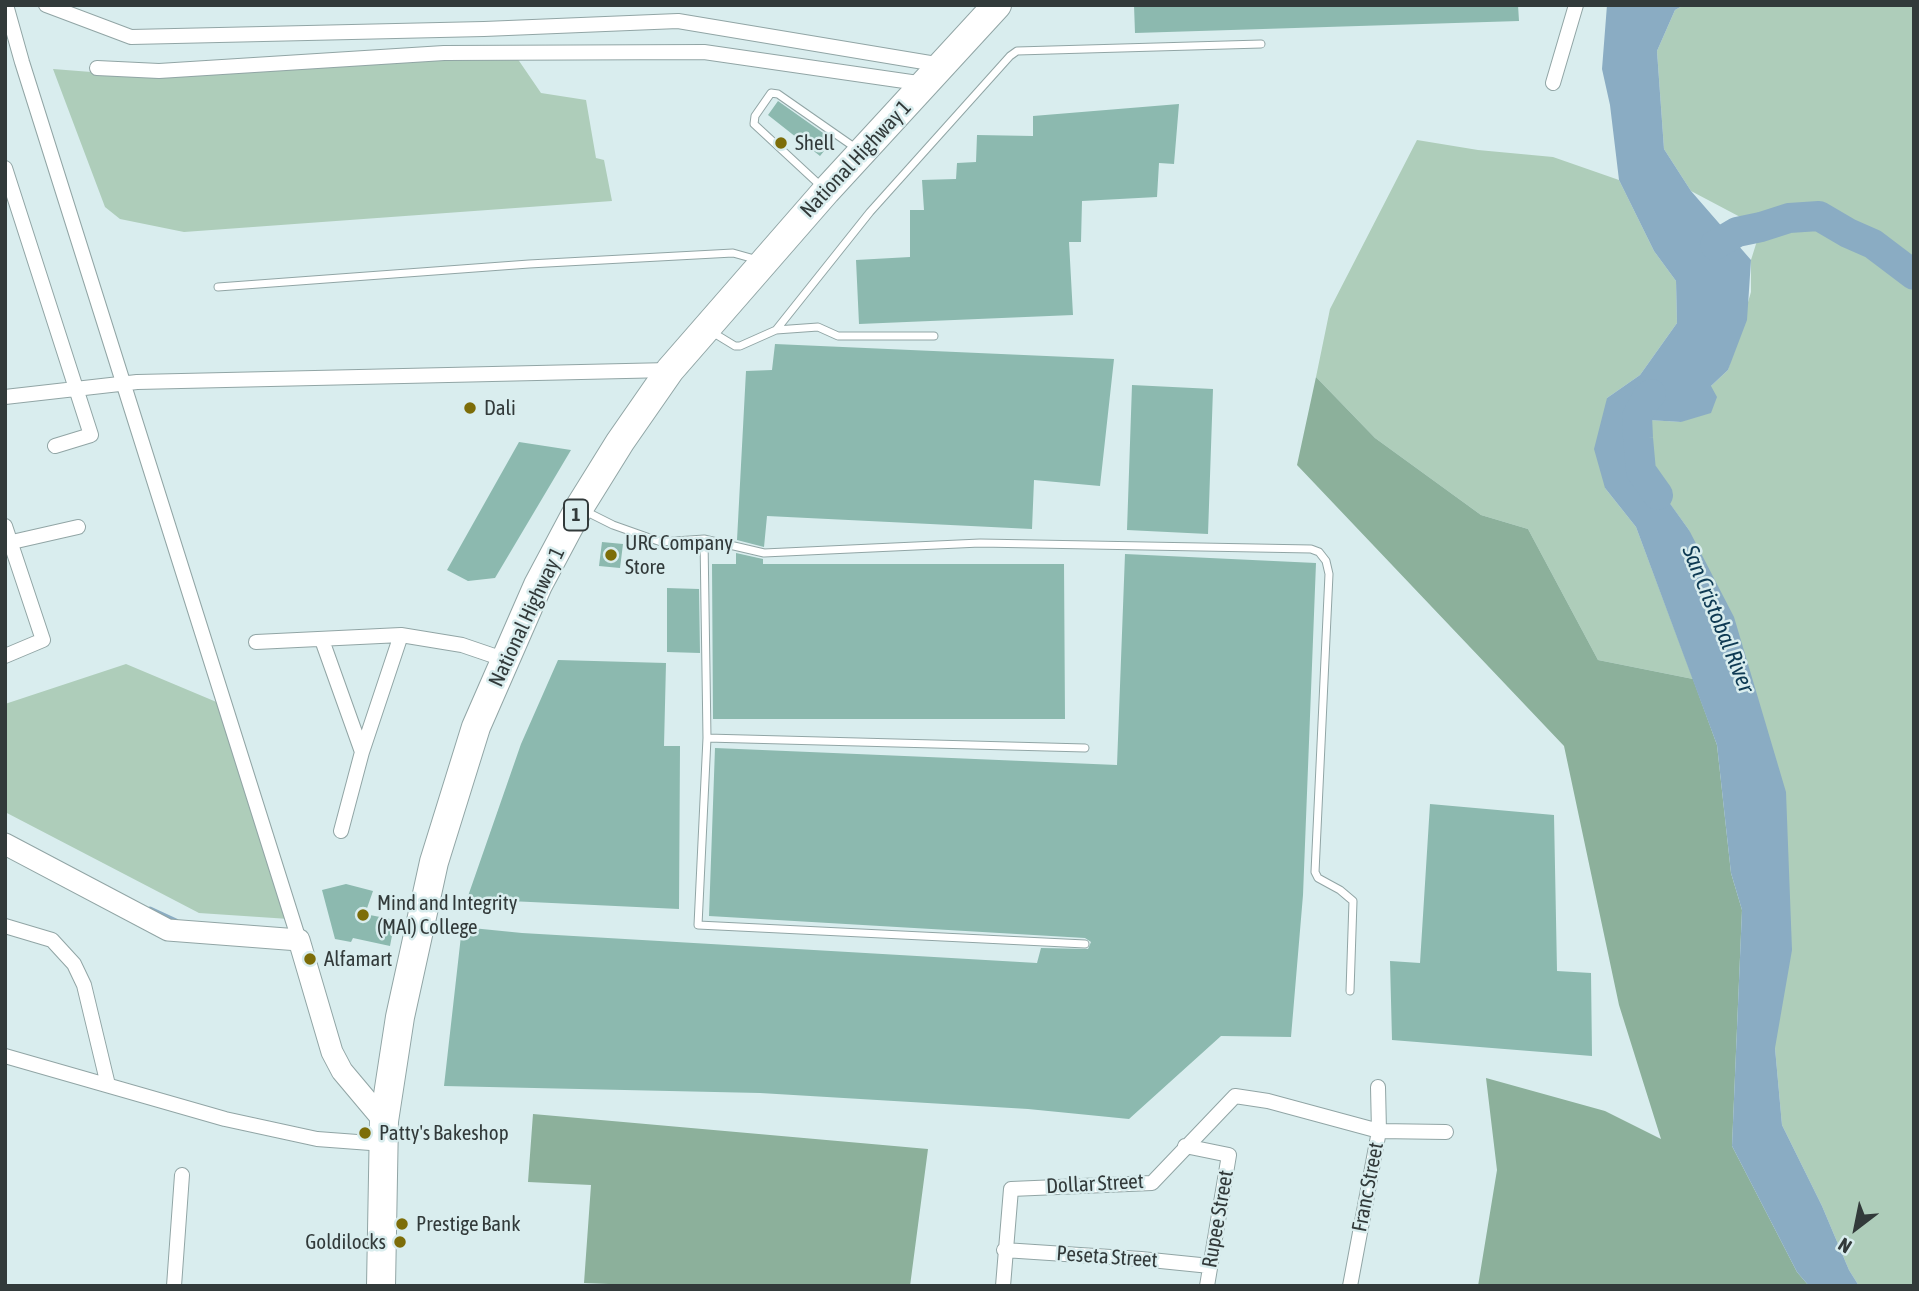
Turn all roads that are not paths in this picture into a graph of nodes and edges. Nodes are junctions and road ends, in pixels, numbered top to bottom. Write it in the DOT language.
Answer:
graph roads {
  1 [pos="6,5"];
  2 [pos="46,5"];
  3 [pos="997,5"];
  4 [pos="1576,5"];
  5 [pos="1261,44"];
  6 [pos="97,68"];
  7 [pos="934,75"];
  8 [pos="1553,83"];
  9 [pos="863,153"];
  10 [pos="5,168"];
  11 [pos="826,191"];
  12 [pos="763,261"];
  13 [pos="218,287"];
  14 [pos="706,327"];
  15 [pos="776,330"];
  16 [pos="934,336"];
  17 [pos="670,370"];
  18 [pos="125,384"];
  19 [pos="76,388"];
  20 [pos="5,397"];
  21 [pos="55,446"];
  22 [pos="579,508"];
  23 [pos="5,526"];
  24 [pos="78,527"];
  25 [pos="704,539"];
  26 [pos="12,541"];
  27 [pos="401,635"];
  28 [pos="322,639"];
  29 [pos="256,642"];
  30 [pos="5,656"];
  31 [pos="506,660"];
  32 [pos="706,738"];
  33 [pos="1085,748"];
  34 [pos="362,752"];
  35 [pos="341,831"];
  36 [pos="5,844"];
  37 [pos="5,926"];
  38 [pos="299,940"];
  39 [pos="1086,944"];
  40 [pos="1350,991"];
  41 [pos="5,1056"];
  42 [pos="108,1085"];
  43 [pos="1378,1087"];
  44 [pos="1379,1130"];
  45 [pos="384,1132"];
  46 [pos="1446,1132"];
  47 [pos="1185,1146"];
  48 [pos="182,1175"];
  49 [pos="1004,1250"];
  50 [pos="1210,1266"];
  51 [pos="174,1286"];
  52 [pos="381,1286"];
  53 [pos="1003,1286"];
  54 [pos="1207,1286"];
  55 [pos="1350,1286"];
  1 -- 18 [label="street"];
  2 -- 7 [label="street"];
  3 -- 7 [label="highway, National Highway 1 / 1"];
  4 -- 8 [label="street"];
  5 -- 15 [label="lane"];
  6 -- 7 [label="street"];
  7 -- 9 [label="highway, National Highway 1 / 1"];
  9 -- 11 [label="highway, National Highway 1 / 1"];
  9 -- 11 [label="lane"];
  10 -- 19 [label="street"];
  11 -- 12 [label="highway, National Highway 1 / 1"];
  12 -- 13 [label="lane"];
  12 -- 14 [label="highway, National Highway 1 / 1"];
  14 -- 15 [label="lane"];
  14 -- 17 [label="highway, National Highway 1 / 1"];
  15 -- 16 [label="lane"];
  17 -- 18 [label="street"];
  17 -- 22 [label="highway, National Highway 1 / 1"];
  18 -- 19 [label="street"];
  18 -- 38 [label="street"];
  19 -- 20 [label="street"];
  19 -- 21 [label="street"];
  22 -- 25 [label="lane"];
  22 -- 31 [label="highway, National Highway 1 / 1"];
  23 -- 26 [label="street"];
  24 -- 26 [label="street"];
  25 -- 32 [label="lane"];
  25 -- 40 [label="lane"];
  26 -- 30 [label="street"];
  27 -- 28 [label="street"];
  27 -- 31 [label="street"];
  27 -- 34 [label="street"];
  28 -- 29 [label="street"];
  28 -- 34 [label="street"];
  31 -- 45 [label="highway, National Highway 1 / 1"];
  32 -- 33 [label="lane"];
  32 -- 39 [label="lane"];
  34 -- 35 [label="street"];
  36 -- 38 [label="street"];
  37 -- 42 [label="street"];
  38 -- 45 [label="street"];
  41 -- 42 [label="street"];
  42 -- 45 [label="street"];
  43 -- 44 [label="street, Franc Street"];
  44 -- 46 [label="street, Dollar Street"];
  44 -- 47 [label="street, Dollar Street"];
  44 -- 55 [label="street, Franc Street"];
  45 -- 52 [label="highway, National Highway 1 / 1"];
  47 -- 49 [label="street, Dollar Street"];
  47 -- 50 [label="street, Rupee Street"];
  48 -- 51 [label="street"];
  49 -- 50 [label="street, Peseta Street"];
  49 -- 53 [label="street, Dollar Street"];
  50 -- 54 [label="street, Rupee Street"];
}
